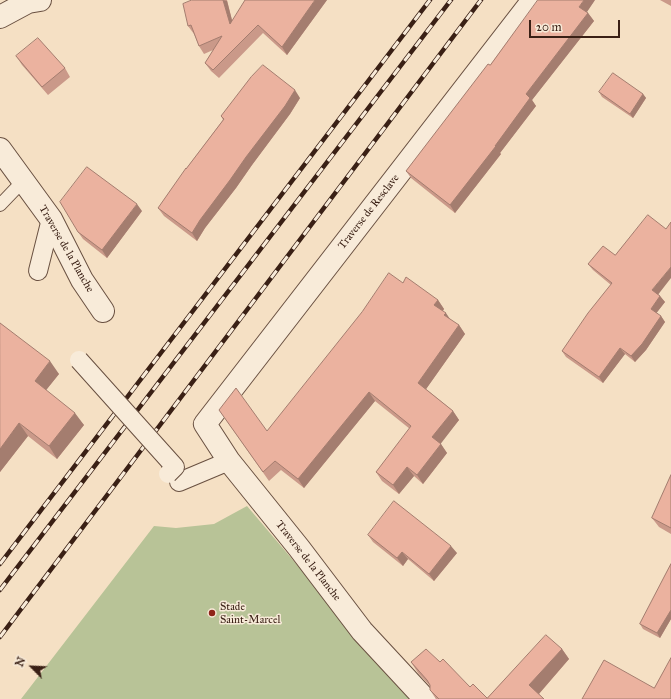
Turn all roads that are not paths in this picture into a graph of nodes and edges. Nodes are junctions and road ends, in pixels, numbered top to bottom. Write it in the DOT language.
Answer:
graph roads {
  1 [pos="40,0"];
  2 [pos="533,0"];
  3 [pos="0,17"];
  4 [pos="0,149"];
  5 [pos="23,181"];
  6 [pos="0,205"];
  7 [pos="51,219"];
  8 [pos="38,271"];
  9 [pos="103,310"];
  10 [pos="79,360"];
  11 [pos="205,424"];
  12 [pos="229,461"];
  13 [pos="425,699"];
  1 -- 3 [label="street"];
  2 -- 11 [label="street, Traverse de Resclave"];
  4 -- 5 [label="street, Traverse de la Planche"];
  5 -- 6 [label="lane"];
  5 -- 7 [label="street, Traverse de la Planche"];
  7 -- 8 [label="street"];
  7 -- 9 [label="street, Traverse de la Planche"];
  10 -- 12 [label="street, bridge"];
  11 -- 12 [label="street, Traverse de la Planche"];
  12 -- 13 [label="street, Traverse de la Planche"];
}
